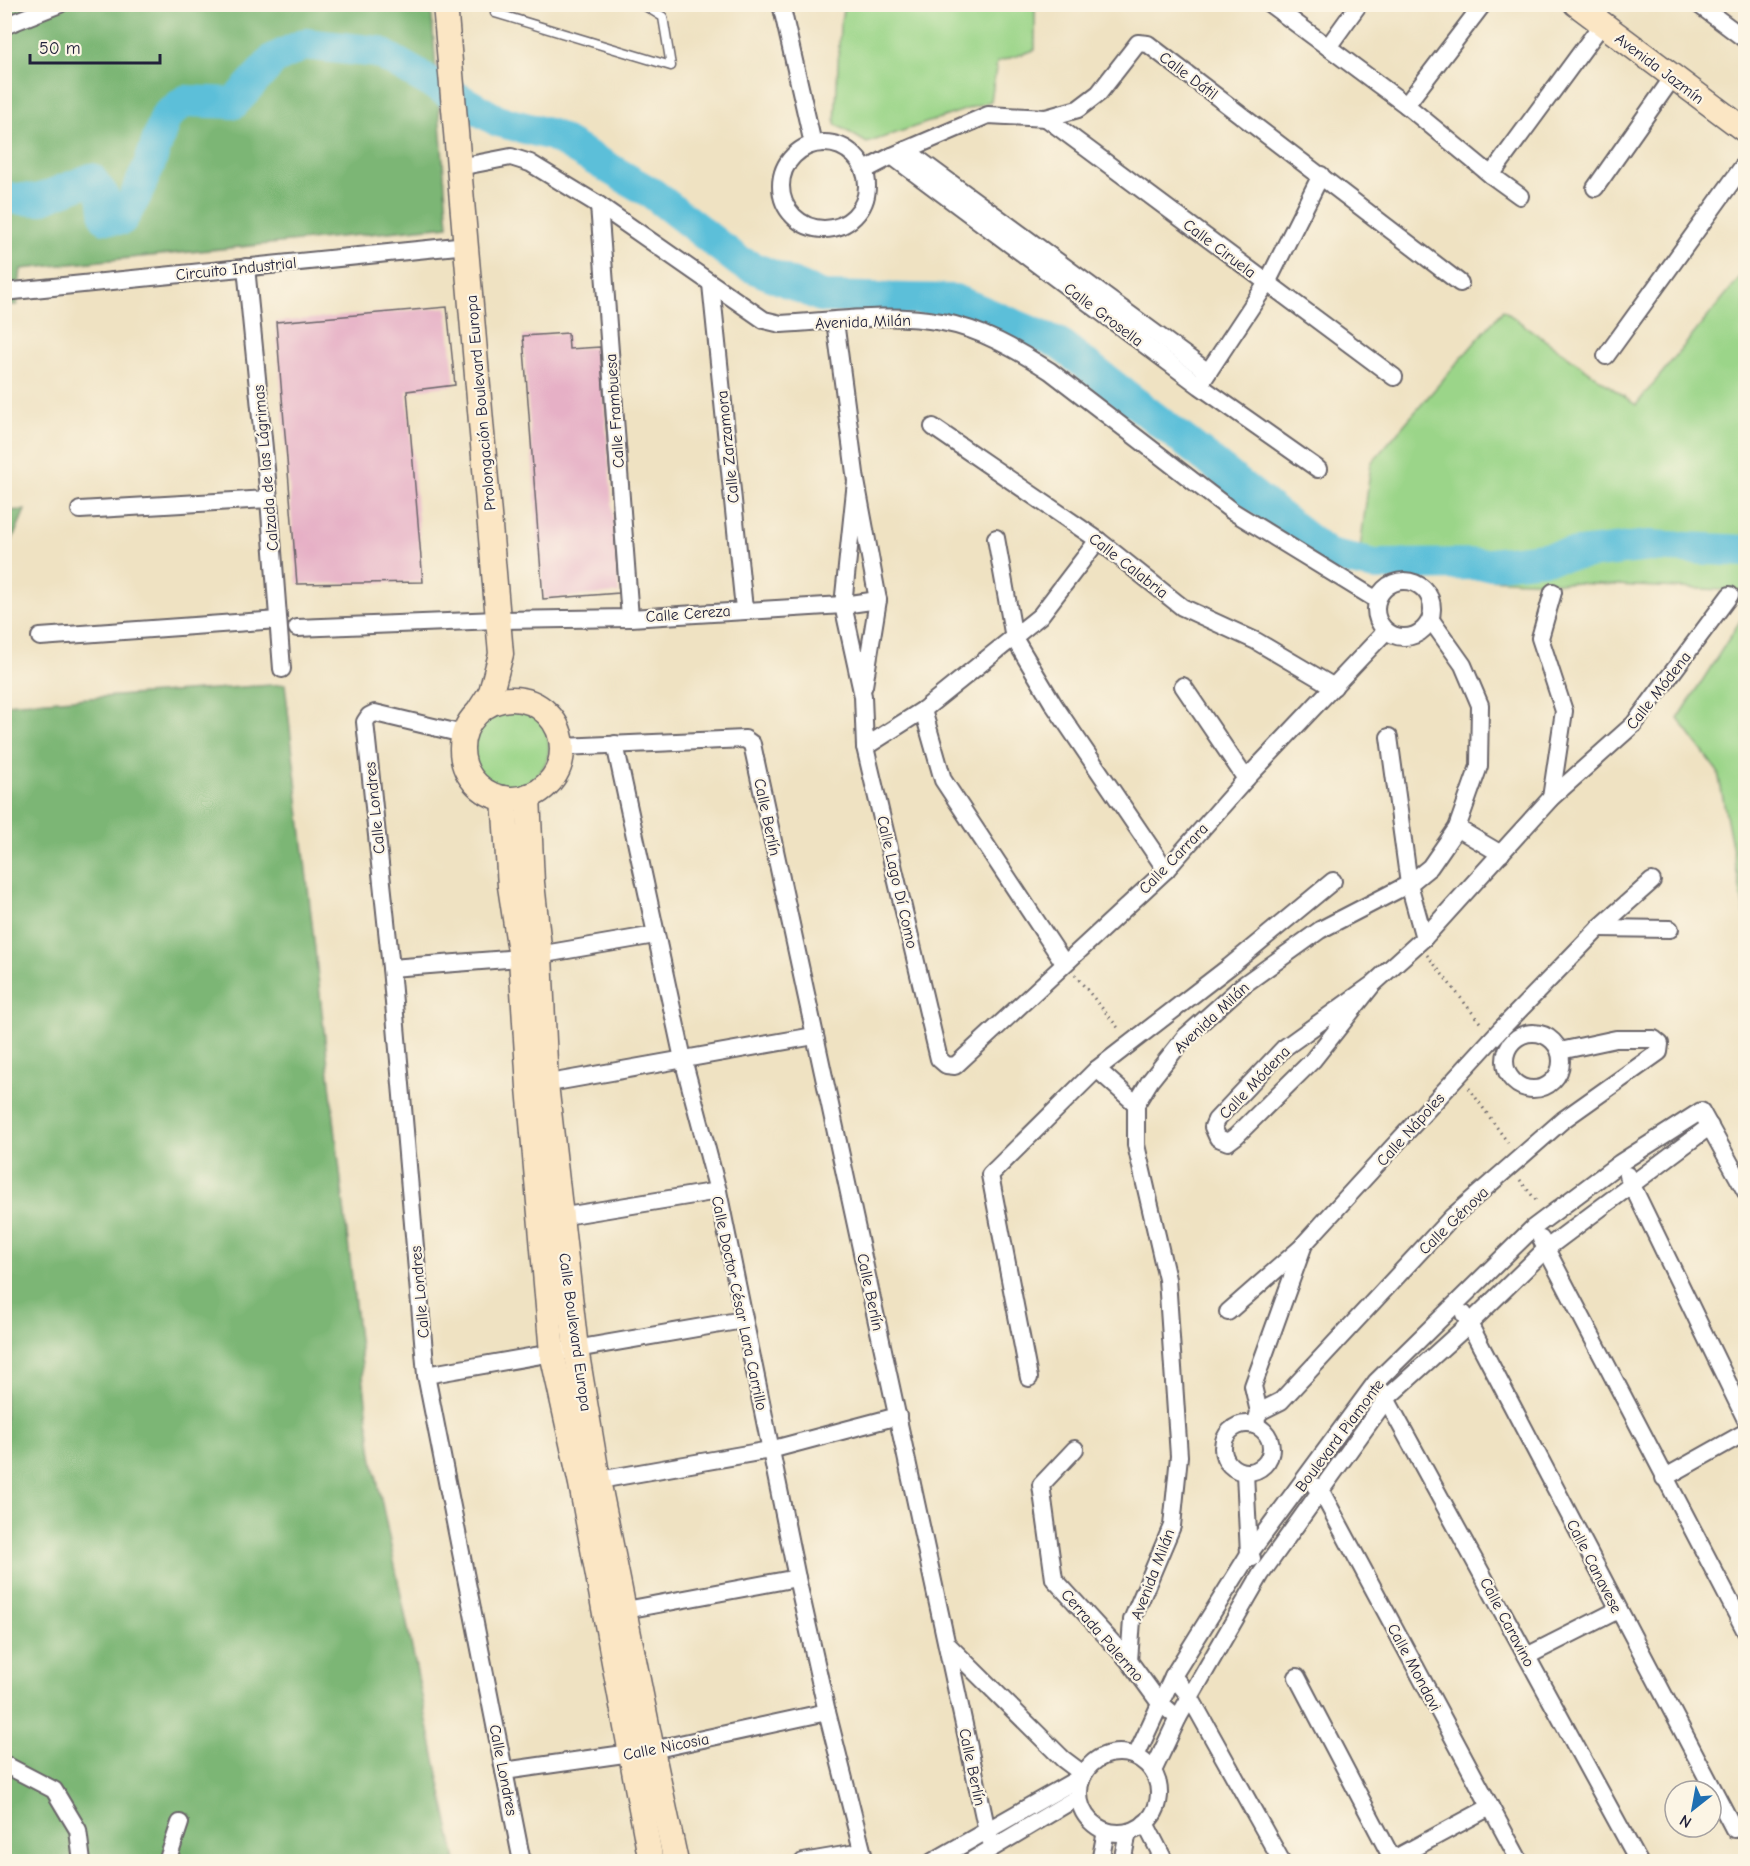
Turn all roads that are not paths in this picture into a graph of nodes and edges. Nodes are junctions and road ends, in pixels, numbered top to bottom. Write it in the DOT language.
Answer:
graph roads {
  1 [pos="60,4"];
  2 [pos="445,4"];
  3 [pos="498,4"];
  4 [pos="642,4"];
  5 [pos="781,4"];
  6 [pos="1270,4"];
  7 [pos="1359,4"];
  8 [pos="1483,4"];
  9 [pos="1576,4"];
  10 [pos="1698,4"];
  11 [pos="40,8"];
  12 [pos="1602,24"];
  13 [pos="4,26"];
  14 [pos="1746,40"];
  15 [pos="1328,47"];
  16 [pos="1673,78"];
  17 [pos="1406,105"];
  18 [pos="1046,118"];
  19 [pos="1746,131"];
  20 [pos="813,144"];
  21 [pos="899,153"];
  22 [pos="458,160"];
  23 [pos="1746,162"];
  24 [pos="865,170"];
  25 [pos="1321,175"];
  26 [pos="1491,175"];
  27 [pos="1595,188"];
  28 [pos="1520,196"];
  29 [pos="599,205"];
  30 [pos="467,245"];
  31 [pos="246,267"];
  32 [pos="1267,283"];
  33 [pos="1460,283"];
  34 [pos="711,284"];
  35 [pos="4,292"];
  36 [pos="835,321"];
  37 [pos="1606,356"];
  38 [pos="1394,377"];
  39 [pos="1204,379"];
  40 [pos="933,427"];
  41 [pos="1318,470"];
  42 [pos="856,481"];
  43 [pos="270,499"];
  44 [pos="80,510"];
  45 [pos="996,538"];
  46 [pos="1098,540"];
  47 [pos="1553,592"];
  48 [pos="1730,595"];
  49 [pos="878,600"];
  50 [pos="1377,600"];
  51 [pos="843,604"];
  52 [pos="744,609"];
  53 [pos="630,618"];
  54 [pos="278,620"];
  55 [pos="497,620"];
  56 [pos="1431,620"];
  57 [pos="297,627"];
  58 [pos="1386,631"];
  59 [pos="40,637"];
  60 [pos="1014,638"];
  61 [pos="501,654"];
  62 [pos="282,669"];
  63 [pos="1183,686"];
  64 [pos="1334,687"];
  65 [pos="863,696"];
  66 [pos="524,700"];
  67 [pos="480,709"];
  68 [pos="923,710"];
  69 [pos="463,734"];
  70 [pos="1389,737"];
  71 [pos="615,744"];
  72 [pos="562,747"];
  73 [pos="865,747"];
  74 [pos="1246,779"];
  75 [pos="516,797"];
  76 [pos="1551,798"];
  77 [pos="1457,828"];
  78 [pos="1501,854"];
  79 [pos="1166,870"];
  80 [pos="1333,881"];
  81 [pos="1652,881"];
  82 [pos="1409,884"];
  83 [pos="1599,928"];
  84 [pos="1670,929"];
  85 [pos="655,935"];
  86 [pos="1421,941"];
  87 [pos="530,957"];
  88 [pos="1064,963"];
  89 [pos="1229,967"];
  90 [pos="391,968"];
  91 [pos="1373,984"];
  92 [pos="1242,986"];
  93 [pos="1497,1034"];
  94 [pos="814,1036"];
  95 [pos="1514,1040"];
  96 [pos="1560,1052"];
  97 [pos="683,1059"];
  98 [pos="946,1065"];
  99 [pos="1097,1069"];
  100 [pos="538,1085"];
  101 [pos="1136,1104"];
  102 [pos="1710,1126"];
  103 [pos="1620,1163"];
  104 [pos="1632,1183"];
  105 [pos="717,1191"];
  106 [pos="1746,1192"];
  107 [pos="551,1219"];
  108 [pos="1533,1228"];
  109 [pos="1304,1244"];
  110 [pos="1547,1248"];
  111 [pos="1457,1303"];
  112 [pos="1228,1312"];
  113 [pos="742,1320"];
  114 [pos="1470,1323"];
  115 [pos="564,1351"];
  116 [pos="426,1375"];
  117 [pos="1029,1378"];
  118 [pos="1376,1383"];
  119 [pos="1387,1398"];
  120 [pos="898,1416"];
  121 [pos="1257,1418"];
  122 [pos="1746,1420"];
  123 [pos="1746,1432"];
  124 [pos="1075,1449"];
  125 [pos="770,1450"];
  126 [pos="1245,1473"];
  127 [pos="1306,1477"];
  128 [pos="1664,1478"];
  129 [pos="590,1482"];
  130 [pos="1321,1491"];
  131 [pos="1249,1554"];
  132 [pos="1262,1574"];
  133 [pos="797,1578"];
  134 [pos="1618,1610"];
  135 [pos="615,1612"];
  136 [pos="1746,1632"];
  137 [pos="946,1643"];
  138 [pos="1527,1656"];
  139 [pos="1129,1661"];
  140 [pos="1173,1676"];
  141 [pos="1297,1677"];
  142 [pos="1190,1697"];
  143 [pos="1159,1702"];
  144 [pos="827,1712"];
  145 [pos="1178,1718"];
  146 [pos="641,1752"];
  147 [pos="1136,1756"];
  148 [pos="4,1764"];
  149 [pos="504,1771"];
  150 [pos="1153,1771"];
  151 [pos="1082,1775"];
  152 [pos="1078,1797"];
  153 [pos="1490,1807"];
  154 [pos="180,1823"];
  155 [pos="1145,1823"];
  156 [pos="1734,1829"];
  157 [pos="1106,1831"];
  158 [pos="1128,1832"];
  159 [pos="990,1839"];
  160 [pos="863,1857"];
  161 [pos="1392,1861"];
  162 [pos="82,1862"];
  163 [pos="168,1862"];
  164 [pos="522,1862"];
  165 [pos="651,1862"];
  166 [pos="676,1862"];
  167 [pos="803,1862"];
  168 [pos="932,1862"];
  169 [pos="969,1862"];
  170 [pos="1100,1862"];
  171 [pos="1122,1862"];
  172 [pos="1166,1862"];
  173 [pos="1282,1862"];
  174 [pos="1520,1862"];
  175 [pos="1639,1862"];
  1 -- 11 [label="street"];
  2 -- 22 [label="main road, Prolongación Boulevard Europa"];
  3 -- 4 [label="lane"];
  5 -- 20 [label="street"];
  6 -- 15 [label="street"];
  7 -- 15 [label="street"];
  8 -- 17 [label="street"];
  9 -- 12 [label="main road, Avenida Jazmín"];
  10 -- 14 [label="street"];
  11 -- 13 [label="street"];
  12 -- 16 [label="main road, Avenida Jazmín"];
  12 -- 26 [label="street"];
  15 -- 17 [label="street"];
  16 -- 19 [label="main road, Avenida Jazmín"];
  16 -- 27 [label="street"];
  17 -- 26 [label="street"];
  18 -- 21 [label="street, Calle Dátil"];
  18 -- 25 [label="street, Calle Dátil"];
  18 -- 32 [label="street, Calle Ciruela"];
  20 -- 24 [label="street"];
  20 -- 24 [label="street"];
  21 -- 24 [label="street, Calle Dátil"];
  21 -- 39 [label="street, Calle Grosella"];
  22 -- 29 [label="street, Avenida Milán"];
  22 -- 30 [label="main road, Prolongación Boulevard Europa"];
  23 -- 37 [label="street"];
  25 -- 32 [label="street"];
  25 -- 33 [label="street, Calle Dátil"];
  26 -- 28 [label="street"];
  29 -- 34 [label="street, Avenida Milán"];
  29 -- 53 [label="street, Calle Frambuesa"];
  30 -- 31 [label="street, Circuito Industrial"];
  30 -- 55 [label="main road, Prolongación Boulevard Europa"];
  31 -- 35 [label="street, Circuito Industrial"];
  31 -- 43 [label="street, Calzada de las Lágrimas"];
  32 -- 38 [label="street, Calle Ciruela"];
  32 -- 39 [label="street"];
  34 -- 36 [label="street, Avenida Milán"];
  34 -- 52 [label="street, Calle Zarzamora"];
  36 -- 42 [label="street"];
  36 -- 50 [label="street, Avenida Milán"];
  39 -- 41 [label="street, Calle Grosella"];
  40 -- 46 [label="street, Calle Calabria"];
  42 -- 49 [label="street, Calle Lago Dí Como"];
  42 -- 51 [label="street, Calle Lago Dí Como"];
  43 -- 44 [label="street"];
  43 -- 54 [label="street, Calzada de las Lágrimas"];
  45 -- 60 [label="street"];
  46 -- 60 [label="street"];
  46 -- 64 [label="street, Calle Calabria"];
  47 -- 76 [label="street"];
  48 -- 76 [label="street, Calle Módena"];
  49 -- 51 [label="street, Calle Cereza"];
  49 -- 65 [label="street, Calle Lago Dí Como"];
  50 -- 56 [label="street"];
  50 -- 58 [label="street"];
  51 -- 52 [label="street, Calle Cereza"];
  51 -- 65 [label="street, Calle Lago Dí Como"];
  52 -- 53 [label="street, Calle Cereza"];
  53 -- 55 [label="street, Calle Cereza"];
  54 -- 59 [label="street"];
  54 -- 62 [label="street, Calzada de las Lágrimas"];
  55 -- 57 [label="street, Calle Cereza"];
  55 -- 61 [label="main road, Prolongación Boulevard Europa"];
  56 -- 58 [label="street"];
  56 -- 77 [label="street, Avenida Milán"];
  58 -- 64 [label="street, Calle Carrara"];
  60 -- 68 [label="street"];
  60 -- 79 [label="street"];
  61 -- 66 [label="main road, Prolongación Boulevard Europa"];
  61 -- 67 [label="main road, Prolongación Boulevard Europa"];
  63 -- 74 [label="street"];
  64 -- 74 [label="street, Calle Carrara"];
  65 -- 73 [label="street, Calle Lago Dí Como"];
  66 -- 67 [label="main road"];
  66 -- 72 [label="main road"];
  67 -- 69 [label="main road"];
  68 -- 73 [label="street"];
  68 -- 88 [label="street"];
  69 -- 75 [label="main road"];
  69 -- 90 [label="street, Calle Londres"];
  70 -- 82 [label="street"];
  71 -- 72 [label="street"];
  71 -- 85 [label="street, Calle Doctor César Lara Carrillo"];
  71 -- 94 [label="street, Calle Berlín"];
  72 -- 75 [label="main road"];
  73 -- 98 [label="street, Calle Lago Dí Como"];
  74 -- 79 [label="street, Calle Carrara"];
  75 -- 87 [label="main road, Calle Boulevard Europa"];
  76 -- 78 [label="street, Calle Módena"];
  77 -- 78 [label="street"];
  77 -- 82 [label="street, Avenida Milán"];
  78 -- 86 [label="street, Calle Módena"];
  79 -- 88 [label="street, Calle Carrara"];
  80 -- 89 [label="street"];
  81 -- 83 [label="street, Calle Nápoles"];
  82 -- 86 [label="street"];
  82 -- 92 [label="street, Avenida Milán"];
  83 -- 84 [label="street"];
  83 -- 93 [label="street, Calle Nápoles"];
  85 -- 87 [label="street"];
  85 -- 97 [label="street, Calle Doctor César Lara Carrillo"];
  86 -- 91 [label="street, Calle Módena"];
  87 -- 90 [label="street"];
  87 -- 100 [label="main road, Calle Boulevard Europa"];
  88 -- 98 [label="street, Calle Carrara"];
  89 -- 92 [label="street"];
  89 -- 99 [label="street"];
  90 -- 116 [label="street, Calle Londres"];
  91 -- 91 [label="street, Calle Módena"];
  92 -- 101 [label="street, Avenida Milán"];
  93 -- 95 [label="street"];
  93 -- 109 [label="street, Calle Nápoles"];
  94 -- 97 [label="street"];
  94 -- 120 [label="street, Calle Berlín"];
  95 -- 96 [label="street"];
  95 -- 96 [label="street"];
  96 -- 121 [label="street, Calle Génova"];
  97 -- 100 [label="street"];
  97 -- 105 [label="street, Calle Doctor César Lara Carrillo"];
  99 -- 101 [label="street"];
  99 -- 117 [label="street"];
  100 -- 107 [label="main road, Calle Boulevard Europa"];
  101 -- 139 [label="street, Avenida Milán"];
  102 -- 103 [label="street, Boulevard Piamonte"];
  102 -- 104 [label="street, Boulevard Piamonte"];
  102 -- 106 [label="street"];
  103 -- 104 [label="street"];
  103 -- 108 [label="street, Boulevard Piamonte"];
  104 -- 110 [label="street, Boulevard Piamonte"];
  104 -- 122 [label="street"];
  105 -- 107 [label="street"];
  105 -- 113 [label="street, Calle Doctor César Lara Carrillo"];
  107 -- 115 [label="main road, Calle Boulevard Europa"];
  108 -- 110 [label="street"];
  108 -- 111 [label="street, Boulevard Piamonte"];
  109 -- 112 [label="street"];
  109 -- 121 [label="street, Calle Nápoles"];
  110 -- 114 [label="street, Boulevard Piamonte"];
  110 -- 128 [label="street"];
  111 -- 114 [label="street, Calle Canavese"];
  111 -- 118 [label="street, Boulevard Piamonte"];
  113 -- 115 [label="street"];
  113 -- 125 [label="street, Calle Doctor César Lara Carrillo"];
  114 -- 119 [label="street, Boulevard Piamonte"];
  114 -- 134 [label="street, Calle Canavese"];
  115 -- 116 [label="street"];
  115 -- 129 [label="main road, Calle Boulevard Europa"];
  116 -- 149 [label="street, Calle Londres"];
  118 -- 119 [label="street, Calle Caravino"];
  118 -- 127 [label="street, Boulevard Piamonte"];
  119 -- 130 [label="street, Boulevard Piamonte"];
  119 -- 138 [label="street, Calle Caravino"];
  120 -- 125 [label="street"];
  120 -- 137 [label="street, Calle Berlín"];
  121 -- 126 [label="street, Calle Nápoles"];
  121 -- 126 [label="street"];
  123 -- 128 [label="street"];
  124 -- 139 [label="street, Cerrada Palermo"];
  125 -- 129 [label="street"];
  125 -- 133 [label="street, Calle Doctor César Lara Carrillo"];
  126 -- 131 [label="street"];
  127 -- 130 [label="street, Calle Mondavi"];
  127 -- 131 [label="street, Boulevard Piamonte"];
  128 -- 136 [label="street"];
  129 -- 135 [label="main road, Calle Boulevard Europa"];
  130 -- 132 [label="street, Boulevard Piamonte"];
  130 -- 153 [label="street, Calle Mondavi"];
  131 -- 132 [label="street"];
  131 -- 140 [label="street, Boulevard Piamonte"];
  132 -- 142 [label="street, Boulevard Piamonte"];
  133 -- 135 [label="street"];
  133 -- 144 [label="street, Calle Doctor César Lara Carrillo"];
  134 -- 138 [label="street"];
  134 -- 156 [label="street, Calle Canavese"];
  135 -- 146 [label="main road, Calle Boulevard Europa"];
  137 -- 151 [label="street"];
  137 -- 159 [label="street, Calle Berlín"];
  138 -- 175 [label="street, Calle Caravino"];
  139 -- 143 [label="street, Cerrada Palermo"];
  140 -- 142 [label="street"];
  140 -- 143 [label="street, Boulevard Piamonte"];
  141 -- 161 [label="street"];
  142 -- 145 [label="street, Boulevard Piamonte"];
  142 -- 173 [label="street"];
  143 -- 145 [label="street, Cerrada Palermo"];
  143 -- 147 [label="street, Boulevard Piamonte"];
  144 -- 146 [label="street, Calle Nicosia"];
  144 -- 160 [label="street, Calle Doctor César Lara Carrillo"];
  145 -- 150 [label="street, Boulevard Piamonte"];
  146 -- 149 [label="street, Calle Nicosia"];
  146 -- 165 [label="main road, Calle Boulevard Europa"];
  146 -- 166 [label="main road, Calle Boulevard Europa"];
  147 -- 150 [label="street"];
  147 -- 151 [label="street"];
  148 -- 162 [label="street"];
  149 -- 164 [label="street, Calle Londres"];
  150 -- 155 [label="street"];
  151 -- 152 [label="street"];
  151 -- 159 [label="street"];
  152 -- 157 [label="street"];
  152 -- 159 [label="street"];
  153 -- 161 [label="street"];
  153 -- 174 [label="street, Calle Mondavi"];
  154 -- 163 [label="street"];
  155 -- 158 [label="street"];
  155 -- 172 [label="street"];
  157 -- 158 [label="street"];
  157 -- 170 [label="street"];
  158 -- 171 [label="street"];
  159 -- 168 [label="street"];
  159 -- 169 [label="street"];
  160 -- 167 [label="street"];
}
